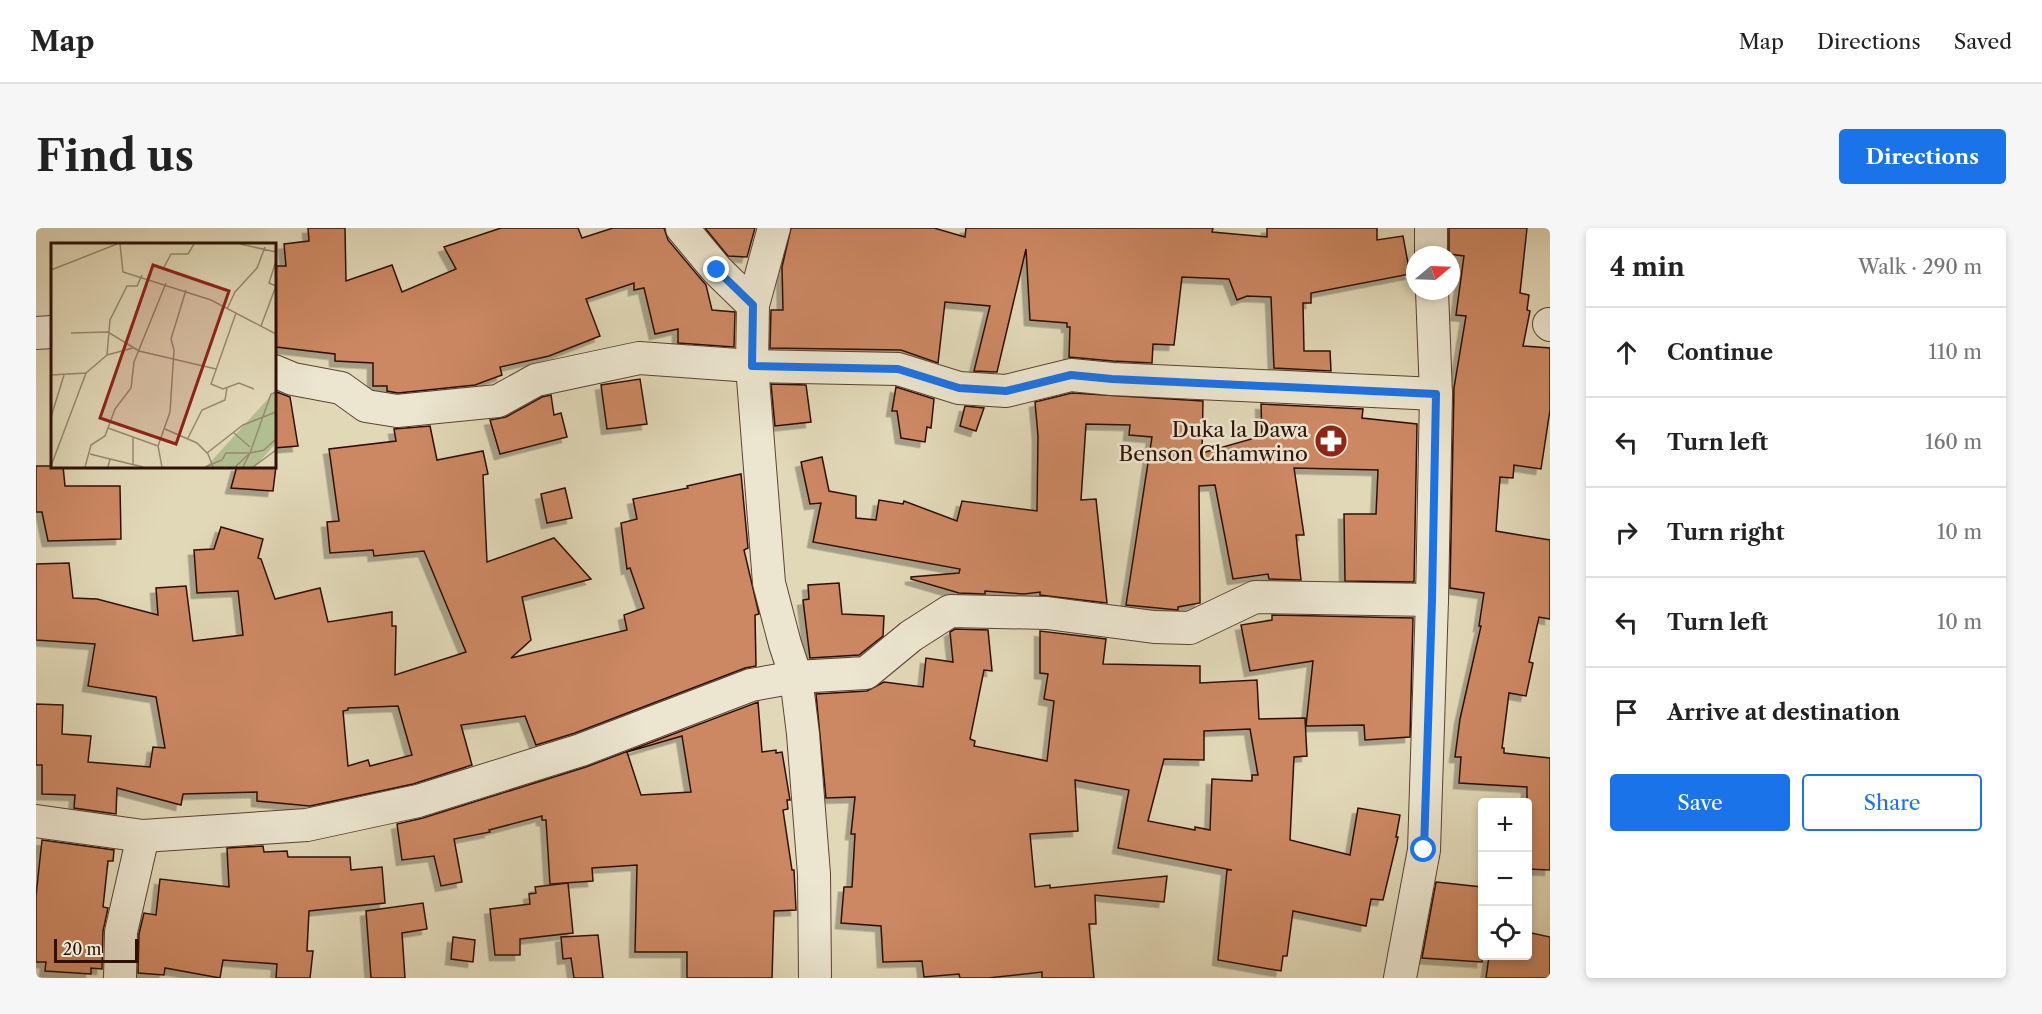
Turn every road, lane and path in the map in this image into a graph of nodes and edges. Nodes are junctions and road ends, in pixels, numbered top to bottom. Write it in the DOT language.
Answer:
graph roads {
  1 [pos="682,228"];
  2 [pos="774,228"];
  3 [pos="1431,228"];
  4 [pos="1431,246"];
  5 [pos="1432,300"];
  6 [pos="753,305"];
  7 [pos="51,332"];
  8 [pos="36,333"];
  9 [pos="752,366"];
  10 [pos="276,372"];
  11 [pos="1436,394"];
  12 [pos="1432,600"];
  13 [pos="796,677"];
  14 [pos="36,821"];
  15 [pos="143,836"];
  16 [pos="120,978"];
  17 [pos="815,978"];
  18 [pos="1400,978"];
  1 -- 6 [label="street"];
  2 -- 6 [label="street"];
  3 -- 4 [label="street"];
  5 -- 11 [label="street"];
  6 -- 9 [label="street"];
  7 -- 8 [label="street"];
  9 -- 10 [label="street"];
  9 -- 11 [label="street"];
  9 -- 13 [label="street"];
  11 -- 12 [label="street"];
  12 -- 13 [label="street"];
  12 -- 18 [label="street"];
  13 -- 15 [label="street"];
  13 -- 17 [label="street"];
  14 -- 15 [label="street"];
  15 -- 16 [label="street"];
}
